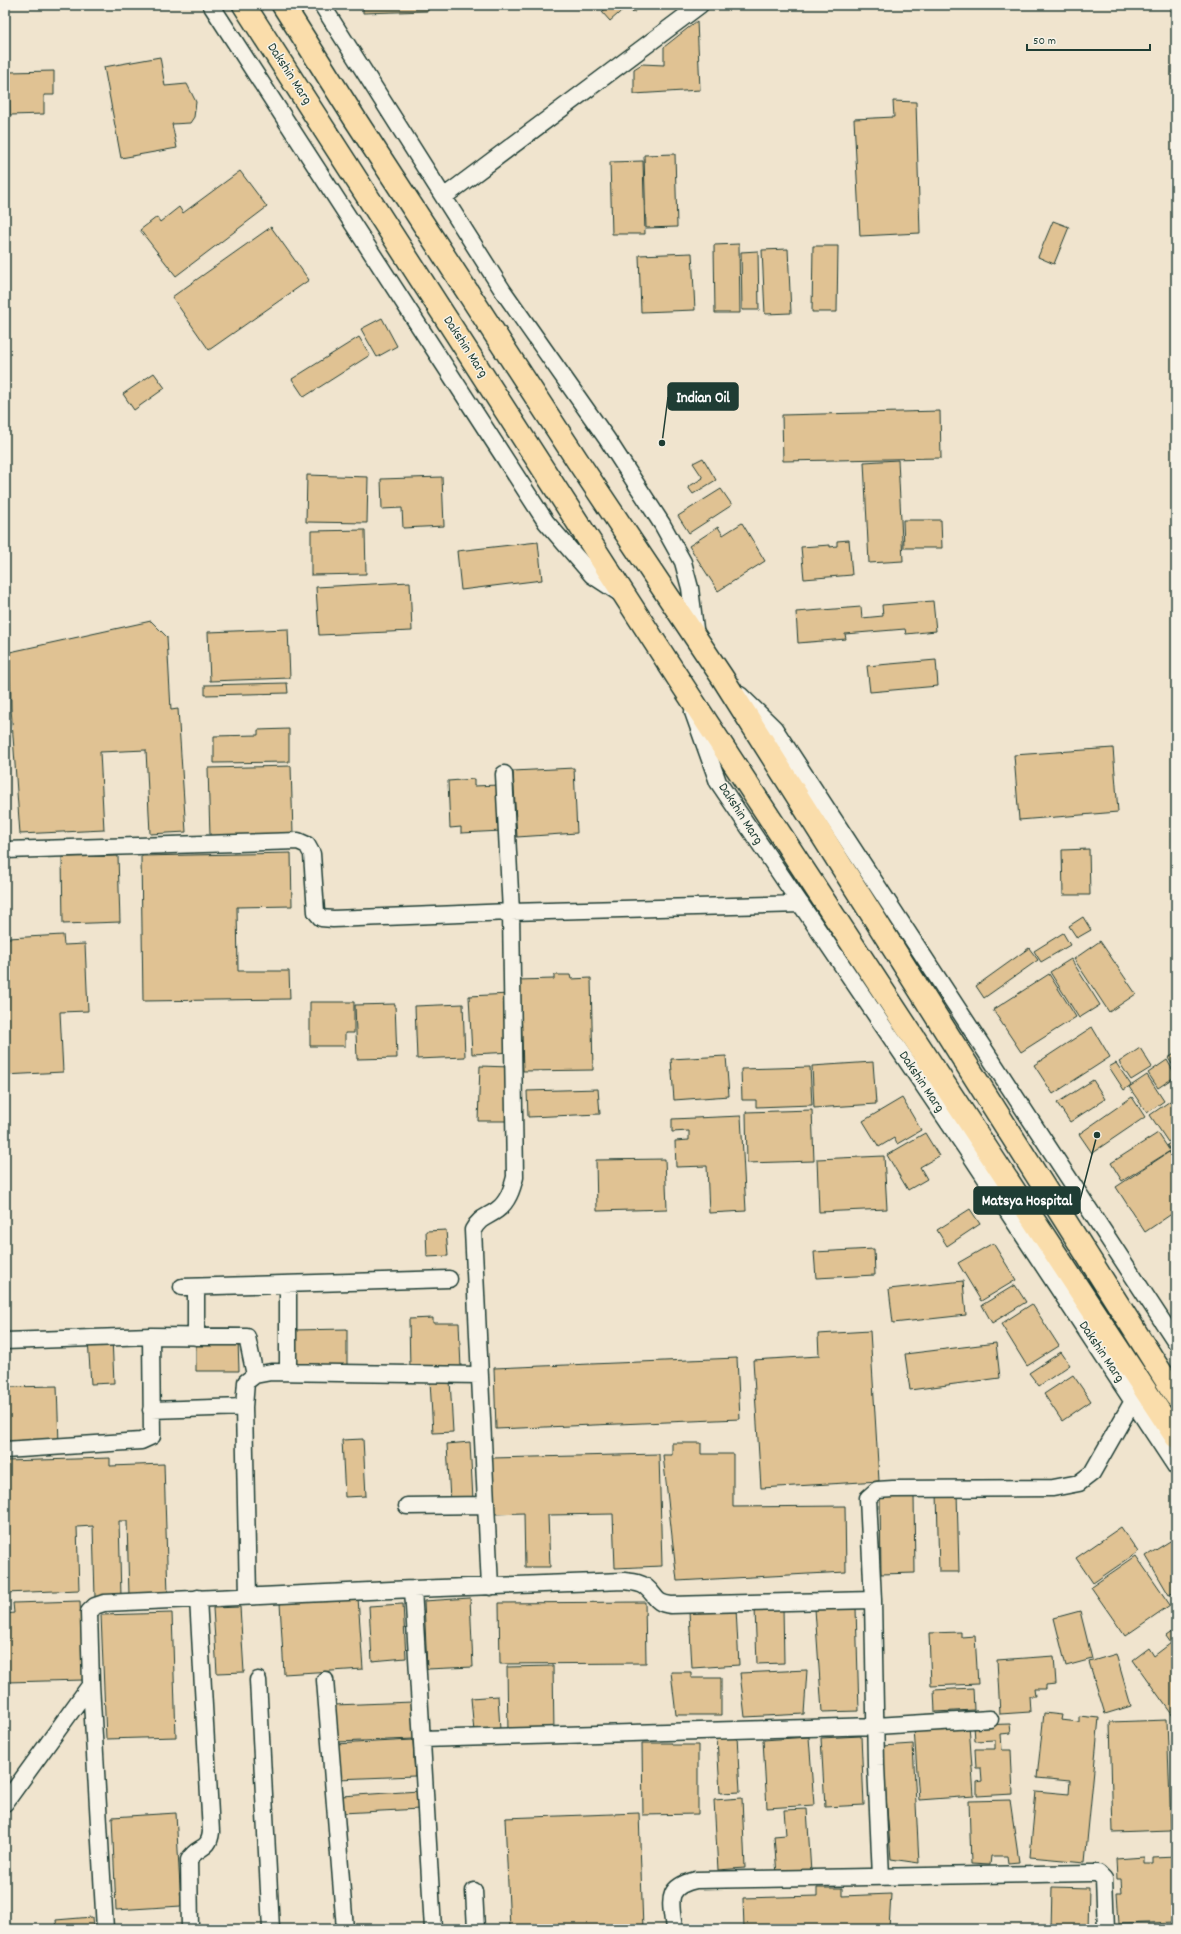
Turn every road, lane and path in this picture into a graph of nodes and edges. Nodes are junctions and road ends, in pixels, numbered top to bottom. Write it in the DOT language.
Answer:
graph roads {
  1 [pos="212,5"];
  2 [pos="244,5"];
  3 [pos="322,5"];
  4 [pos="700,5"];
  5 [pos="291,8"];
  6 [pos="445,196"];
  7 [pos="626,597"];
  8 [pos="696,639"];
  9 [pos="722,677"];
  10 [pos="684,689"];
  11 [pos="504,774"];
  12 [pos="5,850"];
  13 [pos="801,904"];
  14 [pos="510,912"];
  15 [pos="449,1279"];
  16 [pos="288,1284"];
  17 [pos="151,1336"];
  18 [pos="196,1337"];
  19 [pos="1176,1340"];
  20 [pos="5,1341"];
  21 [pos="288,1372"];
  22 [pos="255,1375"];
  23 [pos="480,1375"];
  24 [pos="1176,1396"];
  25 [pos="1133,1401"];
  26 [pos="244,1407"];
  27 [pos="151,1410"];
  28 [pos="1176,1437"];
  29 [pos="5,1450"];
  30 [pos="1176,1467"];
  31 [pos="486,1505"];
  32 [pos="407,1506"];
  33 [pos="490,1587"];
  34 [pos="413,1589"];
  35 [pos="248,1596"];
  36 [pos="198,1598"];
  37 [pos="873,1600"];
  38 [pos="258,1680"];
  39 [pos="325,1680"];
  40 [pos="91,1684"];
  41 [pos="990,1719"];
  42 [pos="876,1726"];
  43 [pos="422,1739"];
  44 [pos="5,1804"];
  45 [pos="881,1877"];
  46 [pos="474,1891"];
  47 [pos="105,1929"];
  48 [pos="190,1929"];
  49 [pos="271,1929"];
  50 [pos="345,1929"];
  51 [pos="433,1929"];
  52 [pos="476,1929"];
  53 [pos="674,1929"];
  54 [pos="1106,1929"];
  1 -- 7 [label="street"];
  2 -- 7 [label="highway, Dakshin Marg"];
  3 -- 6 [label="street"];
  4 -- 6 [label="street"];
  5 -- 8 [label="highway"];
  6 -- 8 [label="street"];
  7 -- 10 [label="highway, Dakshin Marg"];
  8 -- 9 [label="highway"];
  9 -- 19 [label="street"];
  9 -- 24 [label="highway"];
  10 -- 13 [label="street, Dakshin Marg"];
  10 -- 28 [label="highway, Dakshin Marg"];
  11 -- 14 [label="street"];
  12 -- 14 [label="street"];
  13 -- 14 [label="street"];
  13 -- 25 [label="street, Dakshin Marg"];
  14 -- 23 [label="street"];
  15 -- 16 [label="street"];
  16 -- 18 [label="street"];
  16 -- 21 [label="street"];
  17 -- 18 [label="street"];
  17 -- 20 [label="street"];
  17 -- 27 [label="street"];
  18 -- 22 [label="street"];
  21 -- 22 [label="street"];
  21 -- 23 [label="street"];
  22 -- 26 [label="street"];
  23 -- 31 [label="street"];
  25 -- 30 [label="street, Dakshin Marg"];
  25 -- 37 [label="street"];
  26 -- 27 [label="street"];
  26 -- 35 [label="street"];
  27 -- 29 [label="street"];
  31 -- 32 [label="street"];
  31 -- 33 [label="street"];
  33 -- 34 [label="street"];
  33 -- 37 [label="street"];
  34 -- 35 [label="street"];
  34 -- 43 [label="street"];
  35 -- 36 [label="street"];
  36 -- 40 [label="street"];
  36 -- 48 [label="street"];
  37 -- 42 [label="street"];
  38 -- 49 [label="street"];
  39 -- 50 [label="street"];
  40 -- 44 [label="street"];
  40 -- 47 [label="street"];
  41 -- 42 [label="street"];
  42 -- 43 [label="street"];
  42 -- 45 [label="street"];
  43 -- 51 [label="street"];
  45 -- 53 [label="street"];
  45 -- 54 [label="street"];
  46 -- 52 [label="street"];
}
